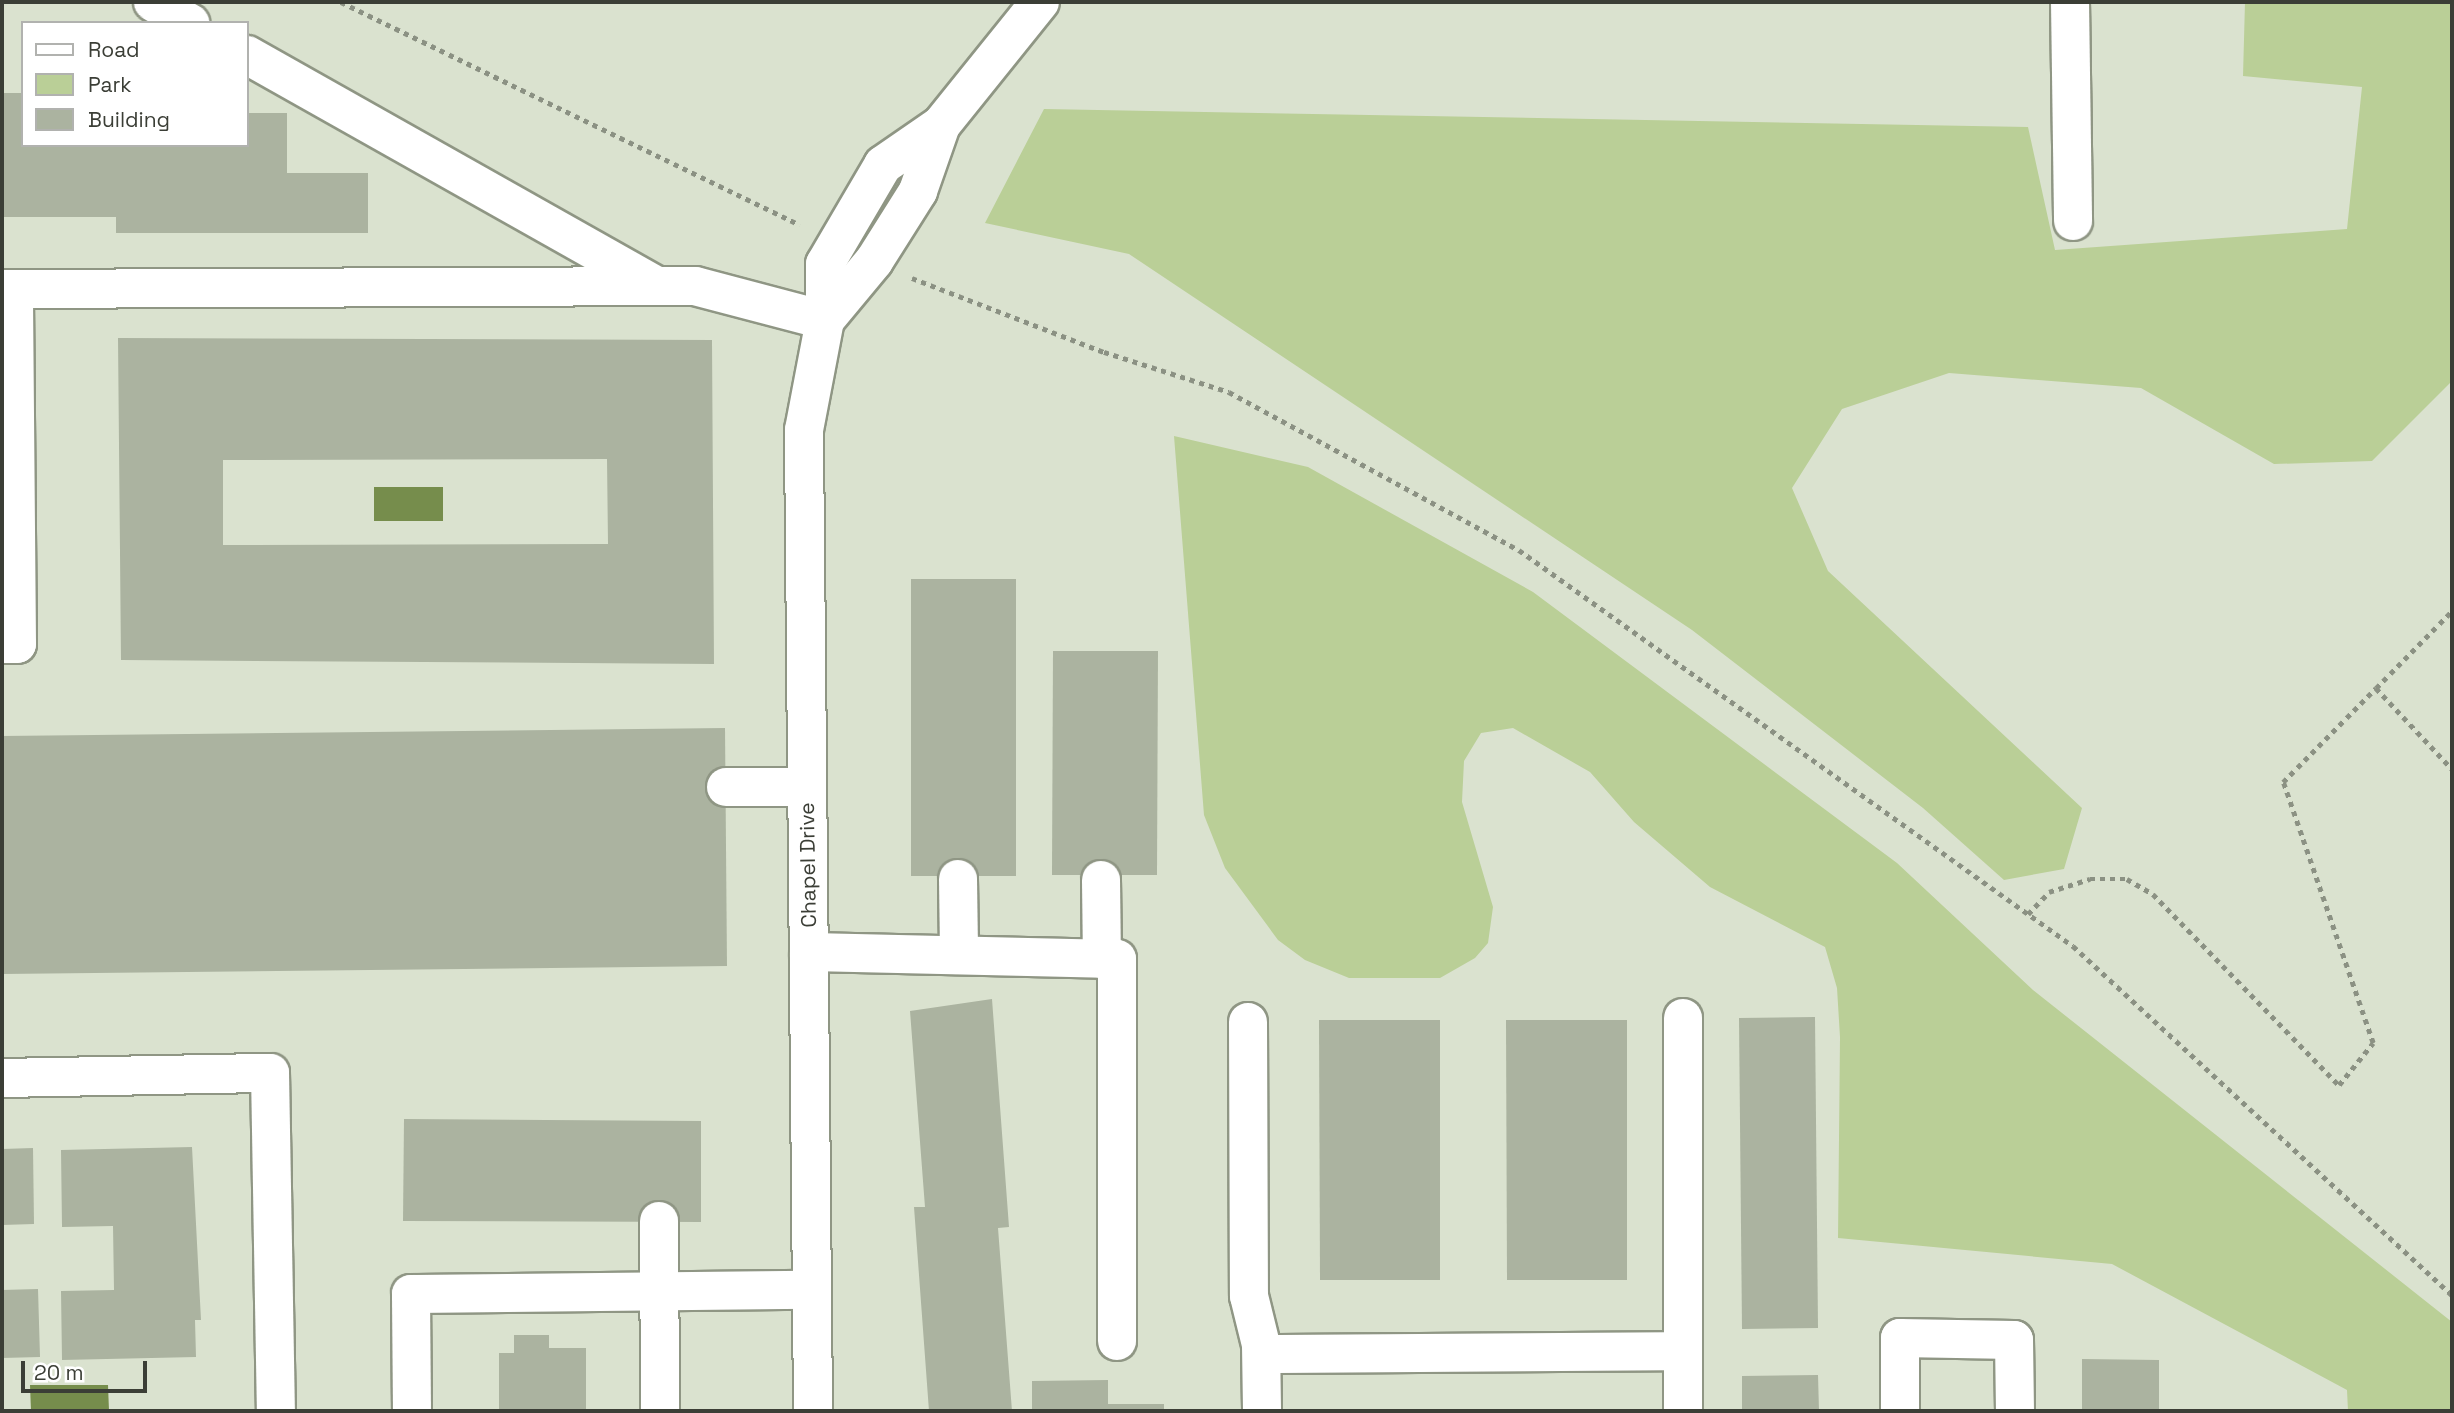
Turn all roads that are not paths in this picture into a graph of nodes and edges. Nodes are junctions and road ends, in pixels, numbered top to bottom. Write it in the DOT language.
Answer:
graph roads {
  1 [pos="153,2"];
  2 [pos="1040,2"];
  3 [pos="2070,2"];
  4 [pos="186,21"];
  5 [pos="248,56"];
  6 [pos="2073,221"];
  7 [pos="657,286"];
  8 [pos="8,289"];
  9 [pos="825,320"];
  10 [pos="2,644"];
  11 [pos="726,786"];
  12 [pos="807,786"];
  13 [pos="958,879"];
  14 [pos="1101,880"];
  15 [pos="809,952"];
  16 [pos="959,955"];
  17 [pos="1102,959"];
  18 [pos="1682,1018"];
  19 [pos="1248,1022"];
  20 [pos="2,1077"];
  21 [pos="659,1222"];
  22 [pos="812,1290"];
  23 [pos="659,1292"];
  24 [pos="1117,1341"];
  25 [pos="1682,1351"];
  26 [pos="1262,1354"];
  27 [pos="276,1411"];
  28 [pos="412,1411"];
  29 [pos="660,1411"];
  30 [pos="813,1411"];
  31 [pos="1262,1411"];
  32 [pos="1684,1411"];
  33 [pos="1900,1411"];
  34 [pos="2014,1411"];
  1 -- 4 [label="street"];
  2 -- 9 [label="street, Chapel Drive"];
  3 -- 6 [label="street"];
  5 -- 7 [label="street"];
  7 -- 8 [label="street"];
  7 -- 9 [label="street"];
  8 -- 10 [label="street"];
  9 -- 12 [label="street, Chapel Drive"];
  11 -- 12 [label="street"];
  12 -- 15 [label="street, Chapel Drive"];
  13 -- 16 [label="street"];
  14 -- 17 [label="street"];
  15 -- 16 [label="street"];
  15 -- 22 [label="street, Chapel Drive"];
  16 -- 17 [label="street"];
  17 -- 24 [label="street"];
  18 -- 25 [label="street"];
  19 -- 26 [label="street"];
  20 -- 27 [label="street"];
  21 -- 23 [label="street"];
  22 -- 23 [label="street"];
  22 -- 30 [label="street, Chapel Drive"];
  23 -- 28 [label="street"];
  23 -- 29 [label="street"];
  25 -- 26 [label="street"];
  25 -- 32 [label="street"];
  26 -- 31 [label="street"];
  33 -- 34 [label="street"];
}
